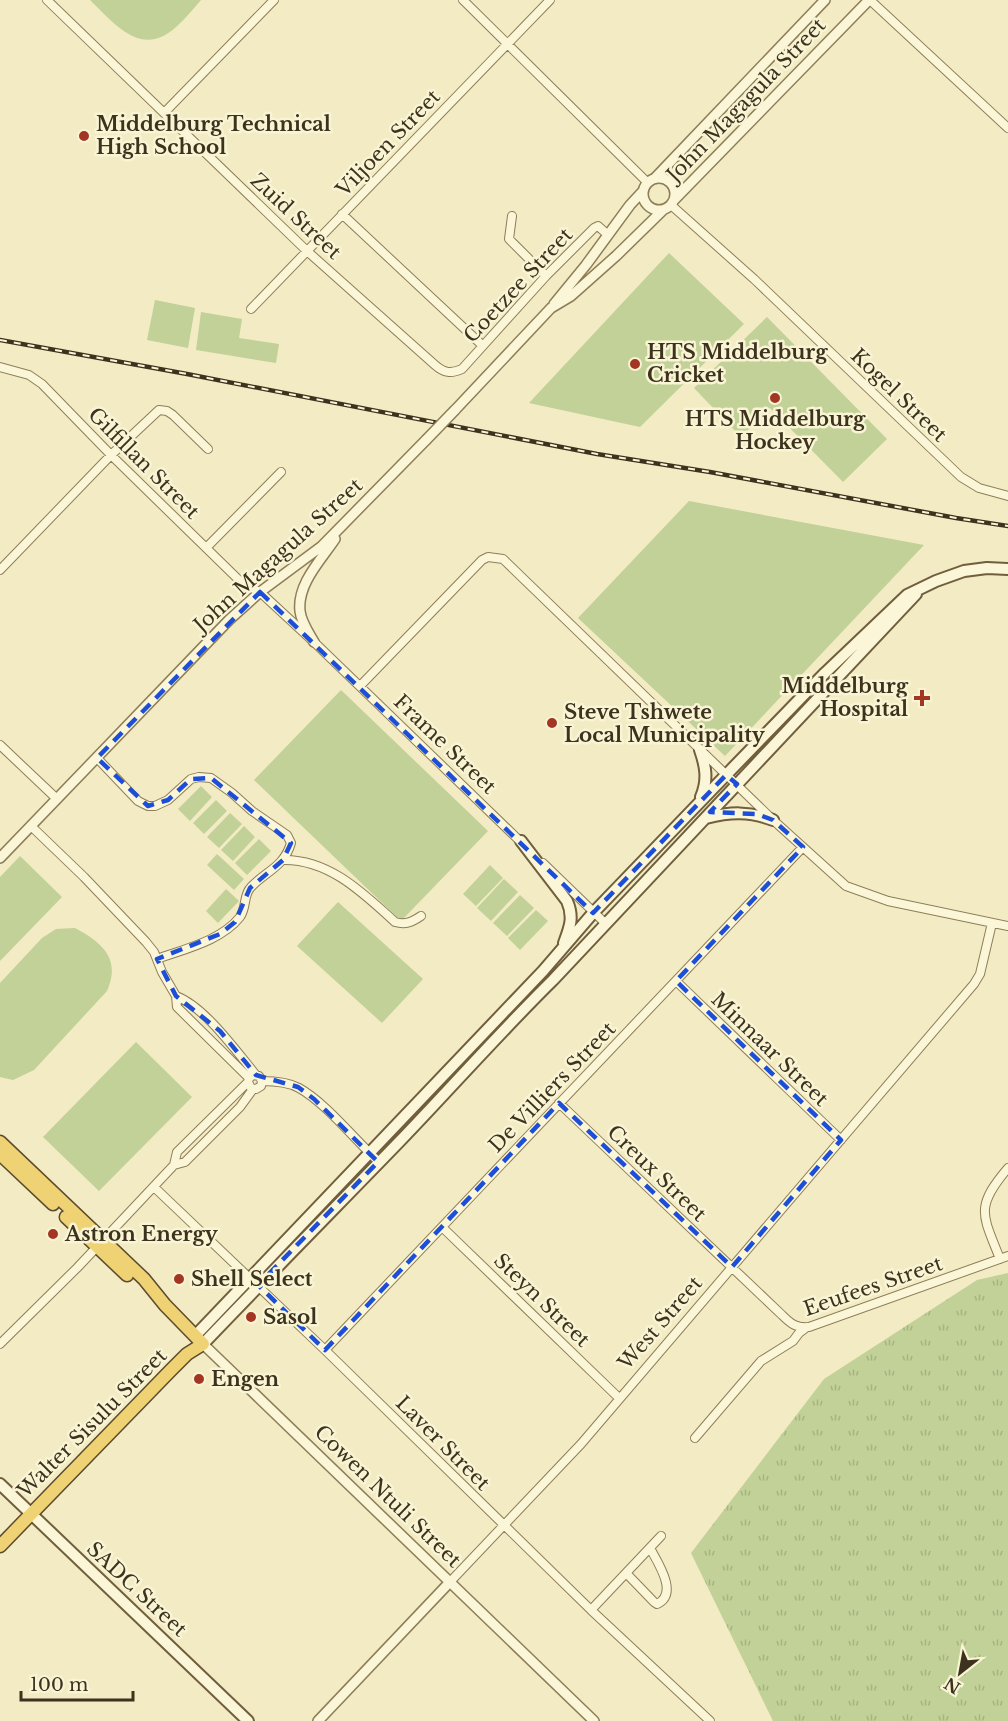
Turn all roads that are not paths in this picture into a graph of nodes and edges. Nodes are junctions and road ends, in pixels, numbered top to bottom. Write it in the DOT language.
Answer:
graph roads {
  1 [pos="47,0"];
  2 [pos="274,0"];
  3 [pos="462,0"];
  4 [pos="550,0"];
  5 [pos="825,0"];
  6 [pos="870,0"];
  7 [pos="508,43"];
  8 [pos="164,113"];
  9 [pos="1008,128"];
  10 [pos="649,184"];
  11 [pos="670,205"];
  12 [pos="342,214"];
  13 [pos="512,216"];
  14 [pos="608,235"];
  15 [pos="307,251"];
  16 [pos="546,276"];
  17 [pos="550,308"];
  18 [pos="251,309"];
  19 [pos="482,345"];
  20 [pos="0,367"];
  21 [pos="451,373"];
  22 [pos="208,449"];
  23 [pos="111,455"];
  24 [pos="281,472"];
  25 [pos="1008,496"];
  26 [pos="345,524"];
  27 [pos="206,548"];
  28 [pos="1008,569"];
  29 [pos="0,570"];
  30 [pos="918,591"];
  31 [pos="260,592"];
  32 [pos="314,642"];
  33 [pos="360,686"];
  34 [pos="0,745"];
  35 [pos="700,750"];
  36 [pos="97,758"];
  37 [pos="726,775"];
  38 [pos="737,784"];
  39 [pos="57,799"];
  40 [pos="697,806"];
  41 [pos="704,819"];
  42 [pos="772,820"];
  43 [pos="31,826"];
  44 [pos="521,841"];
  45 [pos="803,848"];
  46 [pos="0,858"];
  47 [pos="283,860"];
  48 [pos="594,912"];
  49 [pos="422,916"];
  50 [pos="605,923"];
  51 [pos="992,923"];
  52 [pos="1008,926"];
  53 [pos="562,949"];
  54 [pos="157,959"];
  55 [pos="543,971"];
  56 [pos="553,980"];
  57 [pos="676,981"];
  58 [pos="176,996"];
  59 [pos="461,1056"];
  60 [pos="470,1065"];
  61 [pos="254,1081"];
  62 [pos="559,1102"];
  63 [pos="214,1115"];
  64 [pos="223,1124"];
  65 [pos="842,1140"];
  66 [pos="0,1142"];
  67 [pos="0,1154"];
  68 [pos="370,1154"];
  69 [pos="379,1162"];
  70 [pos="174,1165"];
  71 [pos="1008,1168"];
  72 [pos="154,1187"];
  73 [pos="441,1227"];
  74 [pos="101,1244"];
  75 [pos="1004,1257"];
  76 [pos="732,1267"];
  77 [pos="249,1277"];
  78 [pos="258,1285"];
  79 [pos="809,1326"];
  80 [pos="199,1340"];
  81 [pos="0,1344"];
  82 [pos="325,1350"];
  83 [pos="619,1398"];
  84 [pos="695,1438"];
  85 [pos="0,1484"];
  86 [pos="30,1513"];
  87 [pos="504,1527"];
  88 [pos="661,1536"];
  89 [pos="0,1546"];
  90 [pos="650,1548"];
  91 [pos="626,1574"];
  92 [pos="449,1583"];
  93 [pos="591,1611"];
  94 [pos="248,1721"];
  95 [pos="318,1721"];
  96 [pos="594,1721"];
  97 [pos="710,1721"];
  1 -- 8 [label="street, Zuid Street"];
  2 -- 8 [label="street"];
  3 -- 7 [label="street"];
  4 -- 7 [label="street, Viljoen Street"];
  5 -- 10 [label="street, John Magagula Street"];
  6 -- 9 [label="street"];
  6 -- 11 [label="street, John Magagula Street"];
  7 -- 10 [label="street"];
  7 -- 12 [label="street, Viljoen Street"];
  8 -- 15 [label="street, Zuid Street"];
  10 -- 11 [label="street"];
  10 -- 11 [label="street"];
  10 -- 14 [label="street, John Magagula Street"];
  11 -- 17 [label="street, John Magagula Street"];
  11 -- 25 [label="street, Kogel Street"];
  12 -- 15 [label="street, Viljoen Street"];
  12 -- 19 [label="street"];
  13 -- 16 [label="street"];
  14 -- 16 [label="street, Coetzee Street"];
  14 -- 17 [label="street, John Magagula Street"];
  15 -- 18 [label="street, Viljoen Street"];
  15 -- 21 [label="street, Zuid Street"];
  16 -- 19 [label="street, Coetzee Street"];
  17 -- 26 [label="street, John Magagula Street, bridge"];
  19 -- 21 [label="street, Coetzee Street"];
  20 -- 23 [label="street, Gilfillan Street"];
  22 -- 23 [label="street"];
  23 -- 27 [label="street, Gilfillan Street"];
  23 -- 29 [label="street"];
  24 -- 27 [label="street"];
  26 -- 31 [label="street, John Magagula Street"];
  26 -- 32 [label="street"];
  27 -- 31 [label="street, Gilfillan Street"];
  28 -- 30 [label="main road"];
  30 -- 37 [label="main road"];
  30 -- 38 [label="main road"];
  31 -- 32 [label="street, Frame Street"];
  31 -- 36 [label="street, John Magagula Street"];
  32 -- 33 [label="street, Frame Street"];
  33 -- 35 [label="street"];
  33 -- 44 [label="street, Frame Street"];
  34 -- 39 [label="street"];
  35 -- 37 [label="street"];
  35 -- 40 [label="main road"];
  36 -- 39 [label="street, John Magagula Street"];
  36 -- 47 [label="street"];
  37 -- 38 [label="street"];
  37 -- 40 [label="main road"];
  38 -- 41 [label="main road"];
  38 -- 42 [label="street"];
  39 -- 43 [label="street, John Magagula Street"];
  40 -- 48 [label="main road"];
  41 -- 42 [label="main road"];
  41 -- 50 [label="main road"];
  42 -- 45 [label="street"];
  43 -- 46 [label="street, John Magagula Street"];
  43 -- 54 [label="street"];
  44 -- 48 [label="street, Frame Street"];
  44 -- 53 [label="main road"];
  45 -- 51 [label="street"];
  45 -- 57 [label="street, De Villiers Street"];
  47 -- 49 [label="street"];
  47 -- 54 [label="street"];
  48 -- 50 [label="street, Frame Street"];
  48 -- 53 [label="main road"];
  50 -- 56 [label="main road"];
  51 -- 52 [label="street"];
  51 -- 65 [label="street, West Street"];
  53 -- 55 [label="main road"];
  54 -- 58 [label="street"];
  55 -- 56 [label="main road"];
  55 -- 59 [label="main road"];
  56 -- 60 [label="main road"];
  57 -- 62 [label="street, De Villiers Street"];
  57 -- 65 [label="street, Minnaar Street"];
  58 -- 61 [label="street"];
  58 -- 61 [label="street"];
  59 -- 60 [label="main road"];
  59 -- 68 [label="main road"];
  60 -- 69 [label="main road"];
  61 -- 63 [label="street"];
  61 -- 64 [label="street"];
  61 -- 68 [label="street"];
  62 -- 73 [label="street, De Villiers Street"];
  62 -- 76 [label="street, Creux Street"];
  63 -- 64 [label="street"];
  63 -- 70 [label="street"];
  64 -- 70 [label="street"];
  65 -- 76 [label="street, West Street"];
  66 -- 74 [label="highway, Cowen Ntuli Street"];
  67 -- 74 [label="highway, Cowen Ntuli Street"];
  68 -- 69 [label="street"];
  68 -- 77 [label="main road"];
  69 -- 78 [label="main road"];
  70 -- 72 [label="street"];
  71 -- 75 [label="street"];
  72 -- 74 [label="street"];
  72 -- 77 [label="street, Laver Street"];
  73 -- 82 [label="street, De Villiers Street"];
  73 -- 83 [label="street, Steyn Street"];
  74 -- 80 [label="highway, Cowen Ntuli Street"];
  74 -- 81 [label="street"];
  75 -- 79 [label="street, Eeufees Street"];
  76 -- 79 [label="street, Eeufees Street"];
  76 -- 83 [label="street, West Street"];
  77 -- 78 [label="street, Laver Street"];
  77 -- 80 [label="main road"];
  78 -- 80 [label="main road"];
  78 -- 82 [label="street, Laver Street"];
  79 -- 84 [label="street"];
  80 -- 86 [label="highway, Walter Sisulu Street"];
  80 -- 92 [label="street, Cowen Ntuli Street"];
  82 -- 87 [label="street, Laver Street"];
  83 -- 87 [label="street, West Street"];
  85 -- 86 [label="main road, SADC Street"];
  86 -- 89 [label="highway, Walter Sisulu Street"];
  86 -- 94 [label="main road, SADC Street"];
  87 -- 92 [label="street, West Street"];
  87 -- 93 [label="street, Laver Street"];
  88 -- 90 [label="street"];
  90 -- 91 [label="street"];
  90 -- 91 [label="street"];
  91 -- 93 [label="street"];
  92 -- 95 [label="street, West Street"];
  92 -- 96 [label="street, Cowen Ntuli Street"];
  93 -- 97 [label="street, Laver Street"];
}
